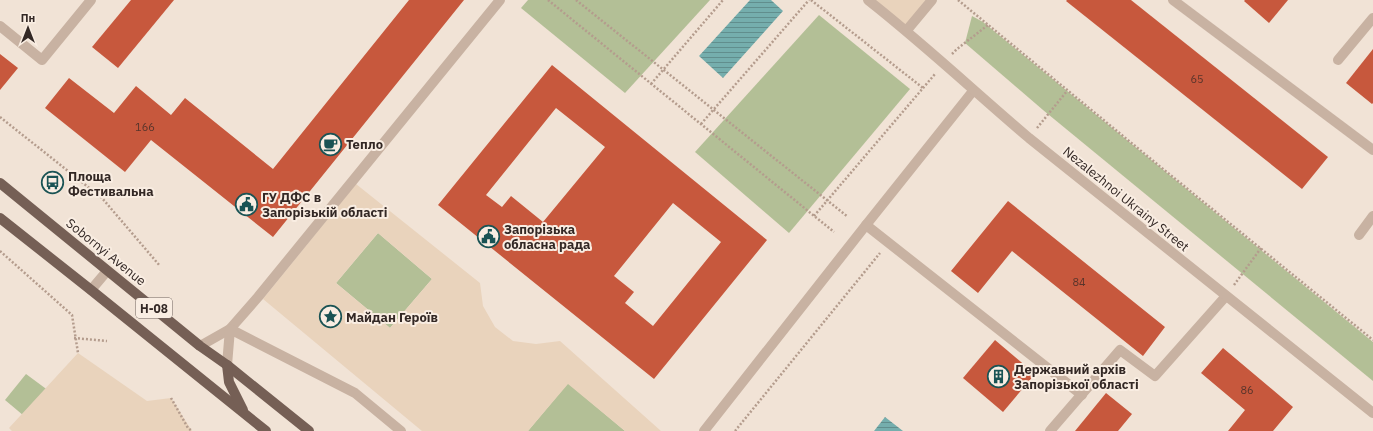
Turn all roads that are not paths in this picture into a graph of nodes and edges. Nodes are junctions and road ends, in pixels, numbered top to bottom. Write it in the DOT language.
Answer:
graph roads {
  1 [pos="91,0"];
  2 [pos="500,0"];
  3 [pos="868,0"];
  4 [pos="932,0"];
  5 [pos="1173,0"];
  6 [pos="1373,18"];
  7 [pos="0,26"];
  8 [pos="907,30"];
  9 [pos="1338,60"];
  10 [pos="973,91"];
  11 [pos="1373,150"];
  12 [pos="0,183"];
  13 [pos="1373,216"];
  14 [pos="0,218"];
  15 [pos="866,225"];
  16 [pos="1359,235"];
  17 [pos="107,271"];
  18 [pos="91,290"];
  19 [pos="1226,296"];
  20 [pos="230,329"];
  21 [pos="200,346"];
  22 [pos="227,365"];
  23 [pos="1082,394"];
  24 [pos="1373,413"];
  25 [pos="245,414"];
  26 [pos="266,431"];
  27 [pos="309,431"];
  28 [pos="401,431"];
  29 [pos="704,431"];
  30 [pos="1050,431"];
  1 -- 7 [label="street"];
  2 -- 20 [label="street"];
  3 -- 8 [label="street, Nezalezhnoi Ukrainy Street"];
  4 -- 8 [label="street"];
  5 -- 11 [label="street"];
  6 -- 9 [label="street"];
  8 -- 10 [label="street, Nezalezhnoi Ukrainy Street"];
  10 -- 15 [label="street"];
  10 -- 19 [label="street, Nezalezhnoi Ukrainy Street"];
  12 -- 17 [label="main road, Sobornyi Avenue / Н-08"];
  13 -- 16 [label="street"];
  14 -- 18 [label="main road, Н-08"];
  15 -- 23 [label="street"];
  15 -- 29 [label="street"];
  17 -- 18 [label="street"];
  17 -- 21 [label="main road, Sobornyi Avenue / Н-08"];
  18 -- 25 [label="main road, Н-08"];
  19 -- 23 [label="street"];
  19 -- 24 [label="street, Nezalezhnoi Ukrainy Street"];
  20 -- 21 [label="street"];
  20 -- 22 [label="street"];
  20 -- 28 [label="street"];
  21 -- 22 [label="main road, Sobornyi Avenue / Н-08"];
  22 -- 25 [label="main road"];
  22 -- 27 [label="main road, Sobornyi Avenue / Н-08"];
  23 -- 30 [label="street"];
  25 -- 26 [label="main road, Н-08"];
}
